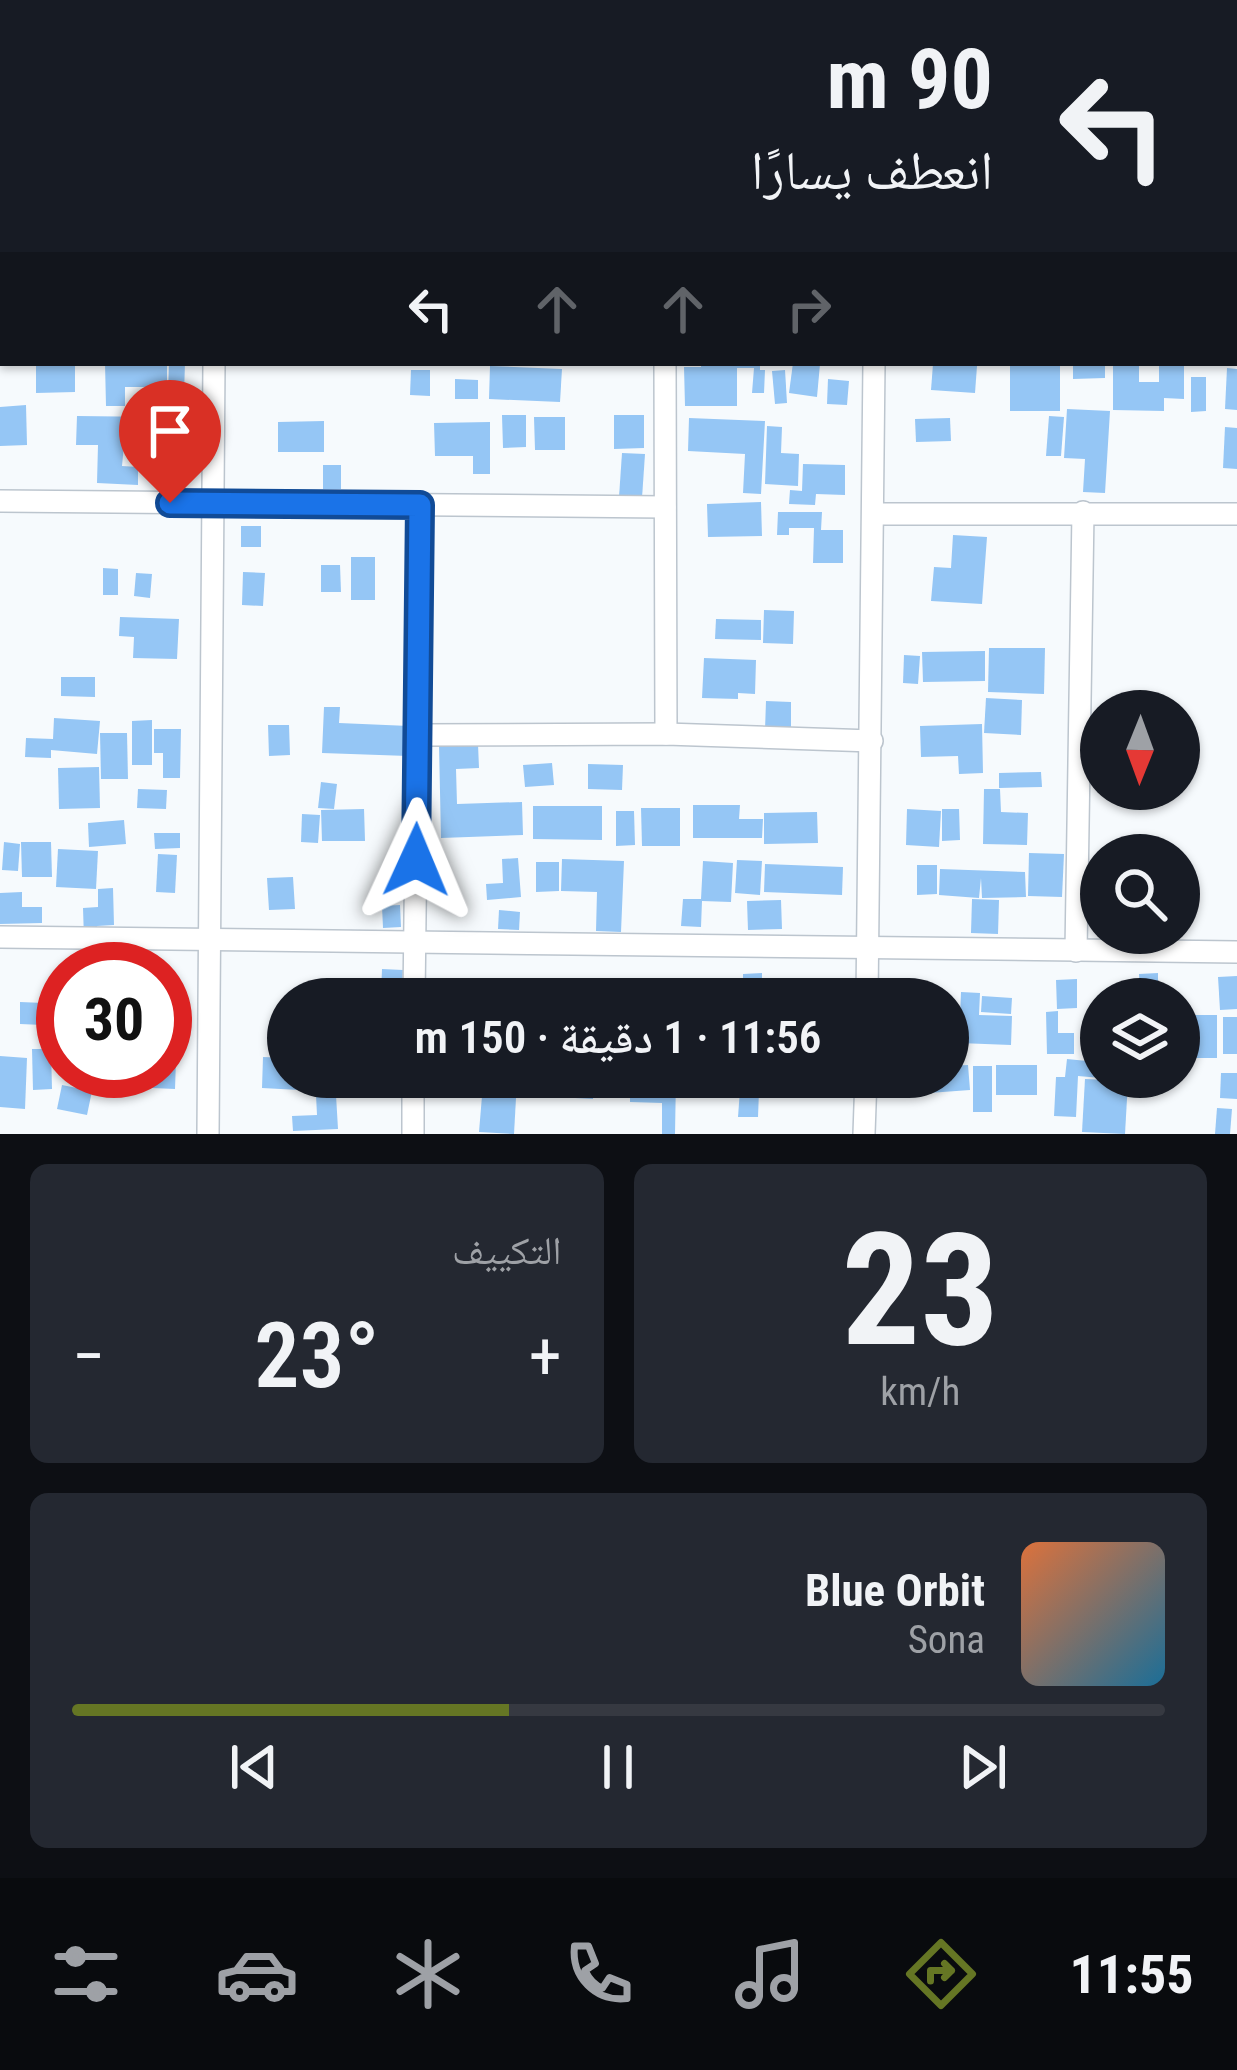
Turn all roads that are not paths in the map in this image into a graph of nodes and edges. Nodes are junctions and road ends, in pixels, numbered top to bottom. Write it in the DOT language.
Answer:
graph roads {
  1 [pos="214,366"];
  2 [pos="665,366"];
  3 [pos="874,366"];
  4 [pos="0,501"];
  5 [pos="213,503"];
  6 [pos="420,505"];
  7 [pos="665,507"];
  8 [pos="1083,512"];
  9 [pos="873,514"];
  10 [pos="1237,514"];
  11 [pos="665,734"];
  12 [pos="417,735"];
  13 [pos="872,740"];
  14 [pos="0,937"];
  15 [pos="207,940"];
  16 [pos="414,942"];
  17 [pos="869,948"];
  18 [pos="1076,951"];
  19 [pos="1237,952"];
  20 [pos="414,978"];
  21 [pos="868,978"];
  22 [pos="413,1098"];
  23 [pos="865,1098"];
  24 [pos="208,1134"];
  25 [pos="412,1134"];
  26 [pos="864,1134"];
  1 -- 5 [label="street"];
  2 -- 7 [label="street"];
  3 -- 9 [label="street"];
  4 -- 5 [label="street"];
  5 -- 6 [label="street"];
  5 -- 15 [label="street"];
  6 -- 7 [label="street"];
  6 -- 12 [label="street"];
  7 -- 11 [label="street"];
  8 -- 9 [label="street"];
  8 -- 10 [label="street"];
  8 -- 18 [label="street"];
  9 -- 13 [label="street"];
  11 -- 12 [label="street"];
  11 -- 13 [label="street"];
  12 -- 16 [label="street"];
  13 -- 17 [label="street"];
  14 -- 15 [label="street"];
  15 -- 16 [label="street"];
  15 -- 24 [label="street"];
  16 -- 17 [label="street"];
  16 -- 20 [label="street"];
  17 -- 18 [label="street"];
  17 -- 21 [label="street"];
  18 -- 19 [label="street"];
  22 -- 25 [label="street"];
  23 -- 26 [label="street"];
}
